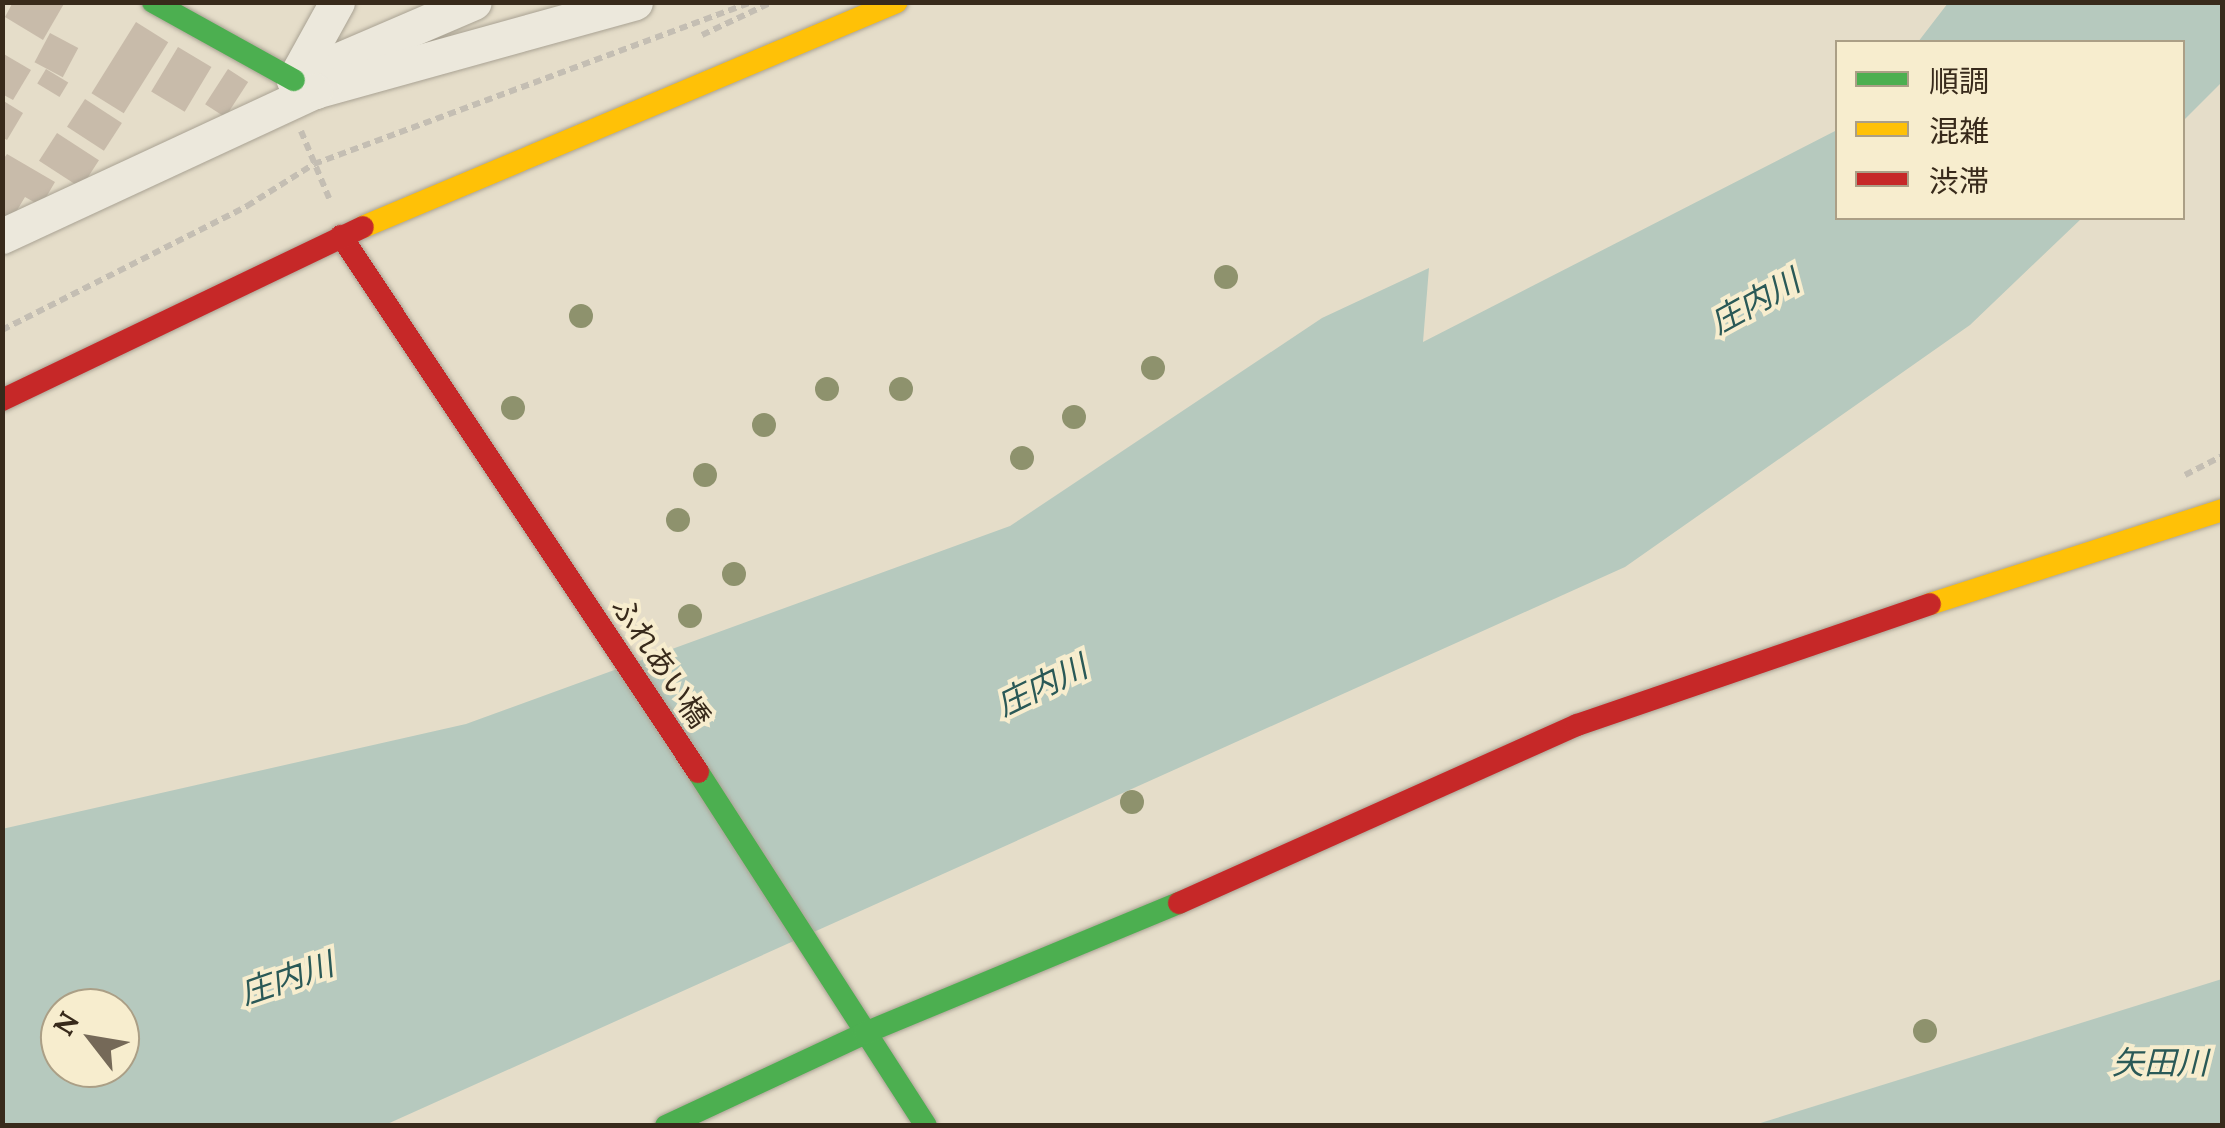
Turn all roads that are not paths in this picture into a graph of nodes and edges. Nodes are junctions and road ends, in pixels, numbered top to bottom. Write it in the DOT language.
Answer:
graph roads {
  1 [pos="338,2"];
  2 [pos="474,2"];
  3 [pos="636,2"];
  4 [pos="897,2"];
  5 [pos="163,5"];
  6 [pos="304,85"];
  7 [pos="2,236"];
  8 [pos="341,236"];
  9 [pos="2,400"];
  10 [pos="2222,510"];
  11 [pos="865,1033"];
  12 [pos="666,1126"];
  13 [pos="926,1126"];
  1 -- 6 [label="street"];
  2 -- 6 [label="street"];
  3 -- 6 [label="street"];
  4 -- 8 [label="street"];
  5 -- 6 [label="street"];
  6 -- 7 [label="street"];
  8 -- 9 [label="street"];
  8 -- 11 [label="street, ふれあい橋"];
  10 -- 11 [label="street"];
  11 -- 12 [label="street"];
  11 -- 13 [label="street, ふれあい橋"];
}
